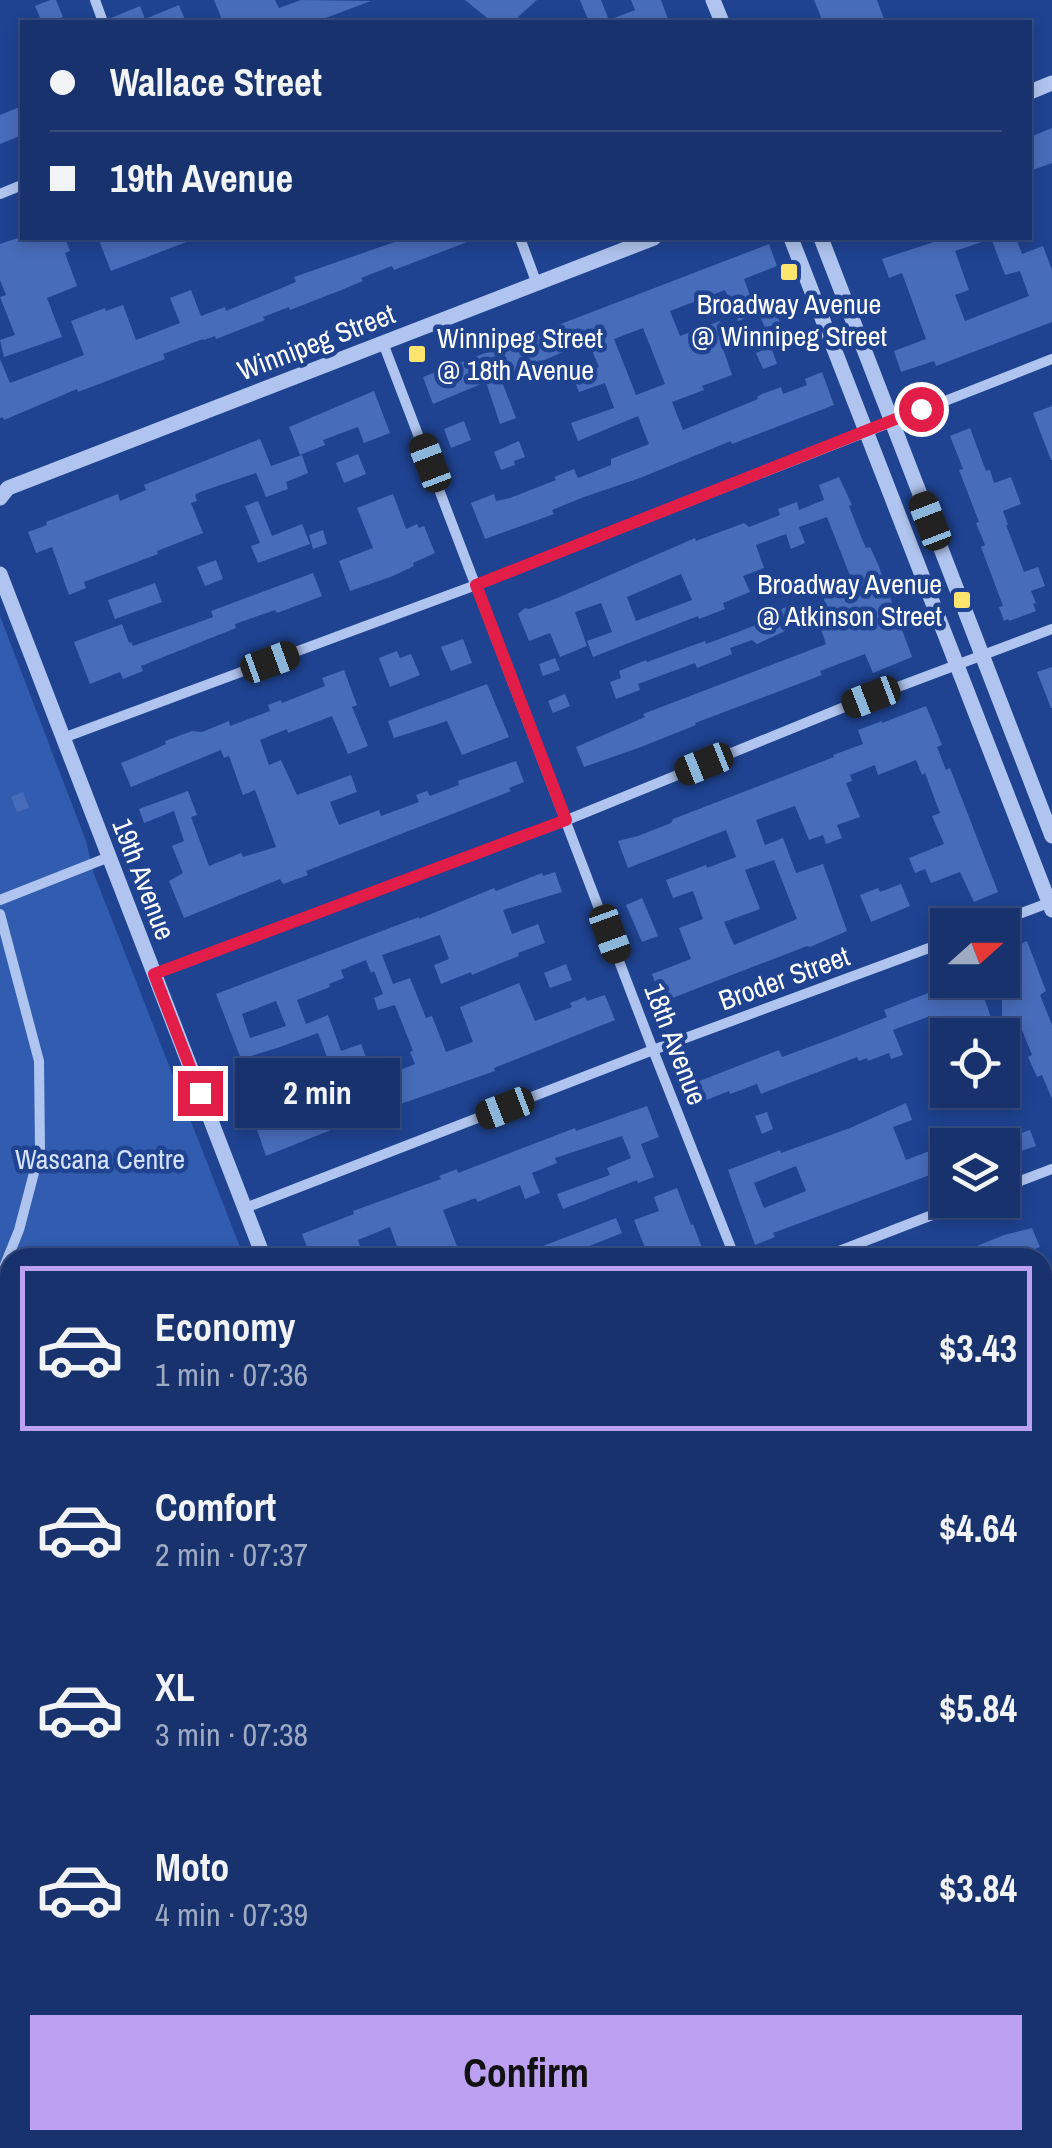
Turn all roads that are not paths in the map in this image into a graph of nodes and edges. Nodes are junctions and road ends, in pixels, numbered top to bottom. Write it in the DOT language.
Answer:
graph roads {
  1 [pos="521,240"];
  2 [pos="649,240"];
  3 [pos="792,240"];
  4 [pos="822,240"];
  5 [pos="537,284"];
  6 [pos="383,343"];
  7 [pos="1052,359"];
  8 [pos="891,420"];
  9 [pos="867,430"];
  10 [pos="0,498"];
  11 [pos="0,574"];
  12 [pos="476,585"];
  13 [pos="1052,629"];
  14 [pos="982,655"];
  15 [pos="958,664"];
  16 [pos="63,738"];
  17 [pos="566,820"];
  18 [pos="1052,836"];
  19 [pos="109,857"];
  20 [pos="0,900"];
  21 [pos="1051,905"];
  22 [pos="0,914"];
  23 [pos="1020,915"];
  24 [pos="930,948"];
  25 [pos="154,974"];
  26 [pos="653,1050"];
  27 [pos="1052,1169"];
  28 [pos="1020,1181"];
  29 [pos="245,1208"];
  30 [pos="930,1216"];
  31 [pos="14,1248"];
  32 [pos="260,1248"];
  33 [pos="731,1248"];
  34 [pos="847,1248"];
  1 -- 5 [label="street"];
  2 -- 5 [label="street, Winnipeg Street"];
  3 -- 9 [label="street"];
  4 -- 8 [label="street"];
  5 -- 6 [label="street, Winnipeg Street"];
  6 -- 10 [label="street, Winnipeg Street"];
  6 -- 12 [label="street, 18th Avenue"];
  7 -- 8 [label="street"];
  8 -- 9 [label="street"];
  8 -- 14 [label="street"];
  9 -- 12 [label="street"];
  9 -- 15 [label="street"];
  11 -- 16 [label="street, 19th Avenue"];
  12 -- 16 [label="street"];
  12 -- 17 [label="street, 18th Avenue"];
  13 -- 14 [label="street"];
  14 -- 15 [label="street"];
  14 -- 18 [label="street"];
  15 -- 17 [label="street"];
  15 -- 21 [label="street"];
  16 -- 19 [label="street, 19th Avenue"];
  17 -- 25 [label="street"];
  17 -- 26 [label="street, 18th Avenue"];
  19 -- 20 [label="street"];
  19 -- 25 [label="street, 19th Avenue"];
  21 -- 23 [label="street"];
  22 -- 31 [label="street"];
  24 -- 26 [label="street, Broder Street"];
  25 -- 29 [label="street, 19th Avenue"];
  26 -- 29 [label="street, Broder Street"];
  26 -- 33 [label="street, 18th Avenue"];
  27 -- 28 [label="street"];
  29 -- 32 [label="street, 19th Avenue"];
  30 -- 34 [label="street"];
}
